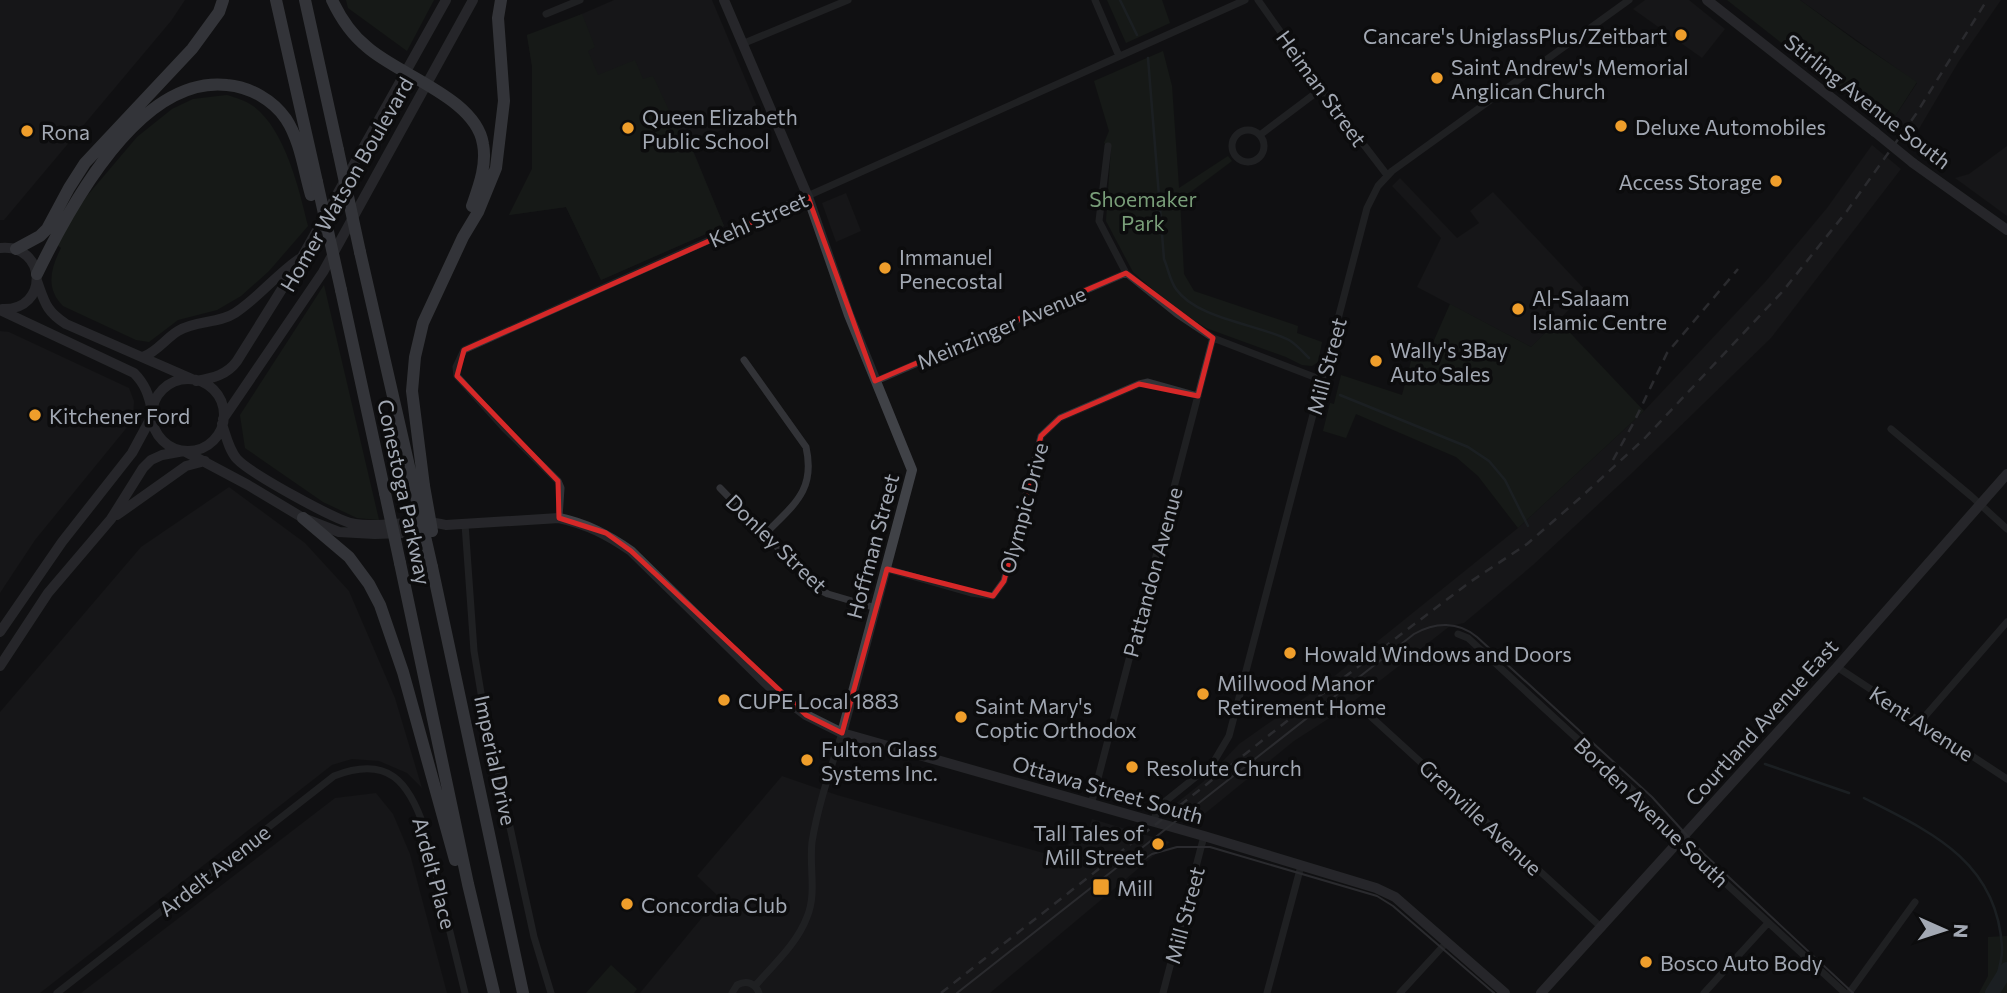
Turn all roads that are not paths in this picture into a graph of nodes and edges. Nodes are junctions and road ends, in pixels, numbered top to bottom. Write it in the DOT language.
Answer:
graph roads {
  1 [pos="223,0"];
  2 [pos="276,0"];
  3 [pos="306,0"];
  4 [pos="332,0"];
  5 [pos="446,0"];
  6 [pos="473,0"];
  7 [pos="501,0"];
  8 [pos="580,0"];
  9 [pos="724,0"];
  10 [pos="848,0"];
  11 [pos="1095,0"];
  12 [pos="1245,0"];
  13 [pos="1258,0"];
  14 [pos="1629,0"];
  15 [pos="1707,0"];
  16 [pos="546,14"];
  17 [pos="743,44"];
  18 [pos="1119,56"];
  19 [pos="409,66"];
  20 [pos="425,85"];
  21 [pos="1321,89"];
  22 [pos="1259,135"];
  23 [pos="1108,146"];
  24 [pos="1387,175"];
  25 [pos="808,197"];
  26 [pos="2007,230"];
  27 [pos="463,237"];
  28 [pos="330,244"];
  29 [pos="7,247"];
  30 [pos="302,257"];
  31 [pos="1126,273"];
  32 [pos="37,277"];
  33 [pos="0,310"];
  34 [pos="22,322"];
  35 [pos="0,323"];
  36 [pos="1213,338"];
  37 [pos="143,357"];
  38 [pos="744,360"];
  39 [pos="1322,380"];
  40 [pos="197,381"];
  41 [pos="876,381"];
  42 [pos="1198,396"];
  43 [pos="152,413"];
  44 [pos="223,421"];
  45 [pos="1891,429"];
  46 [pos="184,451"];
  47 [pos="205,461"];
  48 [pos="2007,474"];
  49 [pos="419,487"];
  50 [pos="720,488"];
  51 [pos="1979,505"];
  52 [pos="303,518"];
  53 [pos="559,518"];
  54 [pos="111,519"];
  55 [pos="465,524"];
  56 [pos="446,525"];
  57 [pos="2007,529"];
  58 [pos="765,534"];
  59 [pos="887,569"];
  60 [pos="876,608"];
  61 [pos="2007,622"];
  62 [pos="0,632"];
  63 [pos="1458,634"];
  64 [pos="0,666"];
  65 [pos="1837,667"];
  66 [pos="1361,704"];
  67 [pos="1920,722"];
  68 [pos="842,733"];
  69 [pos="379,769"];
  70 [pos="2005,775"];
  71 [pos="1091,805"];
  72 [pos="1152,822"];
  73 [pos="1204,836"];
  74 [pos="1681,840"];
  75 [pos="1301,866"];
  76 [pos="468,884"];
  77 [pos="1915,902"];
  78 [pos="1768,923"];
  79 [pos="1602,928"];
  80 [pos="1446,943"];
  81 [pos="757,989"];
  82 [pos="57,993"];
  83 [pos="465,993"];
  84 [pos="494,993"];
  85 [pos="523,993"];
  86 [pos="551,993"];
  87 [pos="732,993"];
  88 [pos="1163,993"];
  89 [pos="1267,993"];
  90 [pos="1400,993"];
  91 [pos="1505,993"];
  92 [pos="1541,993"];
  93 [pos="1704,993"];
  94 [pos="1847,993"];
  1 -- 29 [label="highway"];
  2 -- 28 [label="highway, Conestoga Parkway, bridge"];
  3 -- 49 [label="highway, Conestoga Parkway, bridge"];
  4 -- 19 [label="highway"];
  5 -- 19 [label="main road, Homer Watson Boulevard"];
  6 -- 20 [label="main road, Homer Watson Boulevard"];
  7 -- 27 [label="highway"];
  8 -- 16 [label="street"];
  9 -- 17 [label="main road, Hoffman Street"];
  10 -- 17 [label="street"];
  11 -- 18 [label="street"];
  12 -- 18 [label="street, Kehl Street"];
  13 -- 21 [label="street, Heiman Street"];
  14 -- 24 [label="street, Mill Street"];
  15 -- 26 [label="main road, Stirling Avenue South, bridge"];
  17 -- 25 [label="main road, Hoffman Street"];
  18 -- 25 [label="street, Kehl Street"];
  19 -- 20 [label="highway"];
  19 -- 30 [label="main road, Homer Watson Boulevard"];
  20 -- 27 [label="highway"];
  20 -- 44 [label="main road, Homer Watson Boulevard"];
  21 -- 22 [label="street"];
  21 -- 24 [label="street, Heiman Street"];
  22 -- 22 [label="street"];
  23 -- 31 [label="street"];
  24 -- 39 [label="street, Mill Street"];
  25 -- 41 [label="main road, Hoffman Street"];
  25 -- 53 [label="street, Kehl Street"];
  27 -- 49 [label="highway"];
  28 -- 32 [label="highway"];
  28 -- 76 [label="highway, Conestoga Parkway, bridge"];
  29 -- 32 [label="main road"];
  30 -- 37 [label="main road"];
  30 -- 40 [label="main road, Homer Watson Boulevard"];
  31 -- 36 [label="street"];
  31 -- 41 [label="street, Meinzinger Avenue"];
  32 -- 33 [label="main road"];
  32 -- 37 [label="main road"];
  33 -- 34 [label="main road"];
  34 -- 35 [label="main road"];
  34 -- 43 [label="main road"];
  36 -- 39 [label="street"];
  36 -- 42 [label="street, Pattandon Avenue"];
  37 -- 40 [label="main road"];
  38 -- 58 [label="street"];
  39 -- 72 [label="street, Mill Street"];
  40 -- 43 [label="main road"];
  40 -- 44 [label="main road"];
  41 -- 59 [label="main road, Hoffman Street"];
  42 -- 59 [label="street, Olympic Drive"];
  42 -- 71 [label="street, Pattandon Avenue"];
  43 -- 46 [label="main road"];
  43 -- 62 [label="main road"];
  44 -- 46 [label="main road"];
  44 -- 56 [label="main road, Ottawa Street South"];
  45 -- 51 [label="street"];
  46 -- 47 [label="main road, Ottawa Street South"];
  46 -- 54 [label="main road"];
  47 -- 52 [label="main road, Ottawa Street South"];
  47 -- 54 [label="main road"];
  48 -- 51 [label="main road, Courtland Avenue East"];
  49 -- 85 [label="highway, Conestoga Parkway, bridge"];
  50 -- 58 [label="street, Donley Street"];
  51 -- 57 [label="street"];
  51 -- 65 [label="main road, Courtland Avenue East"];
  52 -- 56 [label="main road, Ottawa Street South"];
  52 -- 76 [label="highway"];
  53 -- 55 [label="main road, Ottawa Street South"];
  53 -- 68 [label="main road, Ottawa Street South"];
  54 -- 64 [label="main road"];
  55 -- 56 [label="main road, Ottawa Street South"];
  55 -- 86 [label="street, Imperial Drive"];
  58 -- 60 [label="street, Donley Street"];
  59 -- 60 [label="main road, Hoffman Street"];
  60 -- 68 [label="main road, Hoffman Street"];
  61 -- 67 [label="street"];
  63 -- 74 [label="street, Borden Avenue South"];
  65 -- 67 [label="street, Kent Avenue"];
  65 -- 74 [label="main road, Courtland Avenue East"];
  66 -- 79 [label="street, Grenville Avenue"];
  67 -- 70 [label="street, Kent Avenue"];
  68 -- 71 [label="main road, Ottawa Street South"];
  68 -- 81 [label="street, Hoffman Street"];
  69 -- 82 [label="street, Ardelt Avenue"];
  69 -- 83 [label="street, Ardelt Place"];
  71 -- 72 [label="main road, Ottawa Street South"];
  72 -- 73 [label="main road, Ottawa Street South"];
  73 -- 75 [label="main road, Ottawa Street South"];
  73 -- 88 [label="street, Mill Street"];
  74 -- 78 [label="street, Borden Avenue South"];
  74 -- 79 [label="main road, Courtland Avenue East"];
  75 -- 80 [label="main road, Ottawa Street South"];
  75 -- 89 [label="street"];
  76 -- 84 [label="highway, Conestoga Parkway"];
  77 -- 94 [label="street"];
  78 -- 93 [label="street"];
  78 -- 94 [label="street, Borden Avenue South"];
  79 -- 92 [label="main road, Courtland Avenue East"];
  80 -- 90 [label="street"];
  80 -- 91 [label="main road, Ottawa Street South"];
  81 -- 87 [label="street, Hoffman Street"];
}
